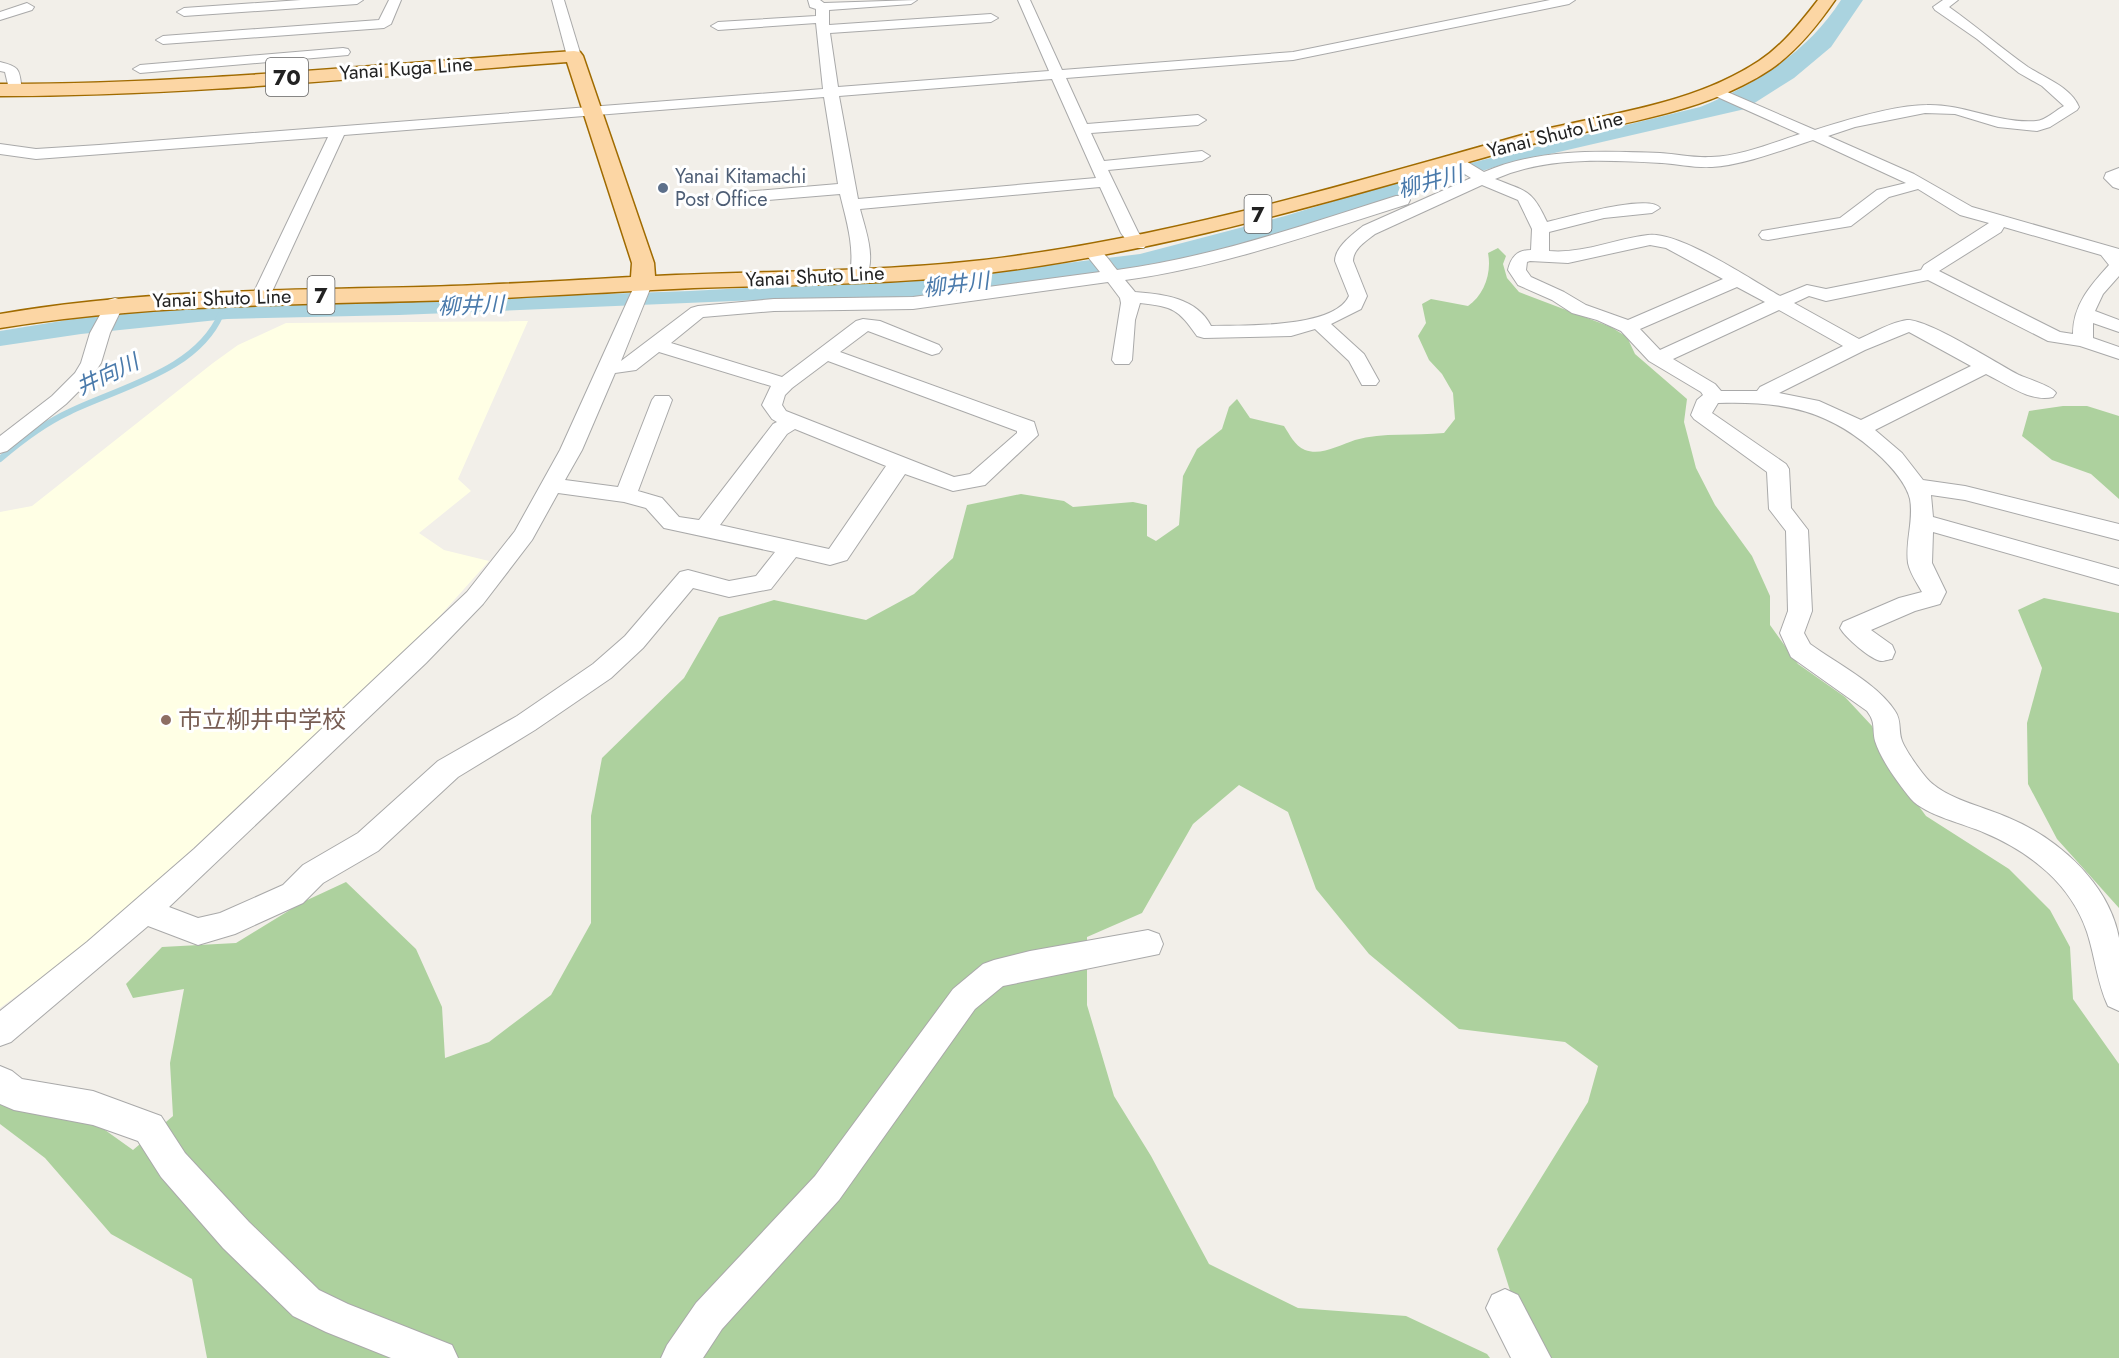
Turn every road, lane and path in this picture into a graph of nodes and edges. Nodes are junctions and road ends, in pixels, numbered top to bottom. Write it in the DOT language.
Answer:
graph roads {
  1 [pos="193,0"];
  2 [pos="357,0"];
  3 [pos="395,0"];
  4 [pos="558,0"];
  5 [pos="911,0"];
  6 [pos="985,0"];
  7 [pos="1024,0"];
  8 [pos="1569,0"];
  9 [pos="1827,0"];
  10 [pos="1952,0"];
  11 [pos="27,7"];
  12 [pos="184,12"];
  13 [pos="821,14"];
  14 [pos="0,16"];
  15 [pos="991,18"];
  16 [pos="718,26"];
  17 [pos="996,33"];
  18 [pos="163,40"];
  19 [pos="343,52"];
  20 [pos="574,56"];
  21 [pos="0,66"];
  22 [pos="140,69"];
  23 [pos="1058,75"];
  24 [pos="124,88"];
  25 [pos="8,90"];
  26 [pos="831,93"];
  27 [pos="1721,93"];
  28 [pos="592,111"];
  29 [pos="1198,120"];
  30 [pos="1082,129"];
  31 [pos="339,130"];
  32 [pos="1815,134"];
  33 [pos="0,149"];
  34 [pos="1202,156"];
  35 [pos="1455,162"];
  36 [pos="1098,166"];
  37 [pos="2119,173"];
  38 [pos="1480,177"];
  39 [pos="1106,182"];
  40 [pos="1920,184"];
  41 [pos="2119,184"];
  42 [pos="847,188"];
  43 [pos="1457,188"];
  44 [pos="721,199"];
  45 [pos="851,205"];
  46 [pos="1652,208"];
  47 [pos="1999,221"];
  48 [pos="1541,229"];
  49 [pos="1768,235"];
  50 [pos="1138,244"];
  51 [pos="2115,253"];
  52 [pos="1095,254"];
  53 [pos="1540,254"];
  54 [pos="860,274"];
  55 [pos="1930,274"];
  56 [pos="1111,276"];
  57 [pos="1737,280"];
  58 [pos="639,295"];
  59 [pos="261,296"];
  60 [pos="1129,297"];
  61 [pos="1781,304"];
  62 [pos="114,306"];
  63 [pos="2084,314"];
  64 [pos="0,321"];
  65 [pos="1319,323"];
  66 [pos="2119,326"];
  67 [pos="1628,327"];
  68 [pos="2083,340"];
  69 [pos="658,345"];
  70 [pos="1858,346"];
  71 [pos="932,349"];
  72 [pos="2119,352"];
  73 [pos="828,354"];
  74 [pos="1656,357"];
  75 [pos="1122,360"];
  76 [pos="1986,366"];
  77 [pos="608,368"];
  78 [pos="1369,381"];
  79 [pos="785,384"];
  80 [pos="2046,393"];
  81 [pos="1768,396"];
  82 [pos="1715,397"];
  83 [pos="662,400"];
  84 [pos="793,421"];
  85 [pos="1857,427"];
  86 [pos="0,446"];
  87 [pos="902,465"];
  88 [pos="551,485"];
  89 [pos="1915,486"];
  90 [pos="624,495"];
  91 [pos="1924,522"];
  92 [pos="705,529"];
  93 [pos="2119,532"];
  94 [pos="790,548"];
  95 [pos="2119,577"];
  96 [pos="1883,652"];
  97 [pos="144,911"];
  98 [pos="1148,944"];
  99 [pos="2119,996"];
  100 [pos="0,1031"];
  101 [pos="0,1082"];
  102 [pos="1505,1308"];
  103 [pos="439,1358"];
  104 [pos="680,1358"];
  105 [pos="1532,1358"];
  1 -- 12 [label="street"];
  2 -- 12 [label="street"];
  3 -- 18 [label="street"];
  4 -- 20 [label="street"];
  5 -- 13 [label="street"];
  6 -- 15 [label="street"];
  7 -- 23 [label="street"];
  8 -- 23 [label="street"];
  9 -- 27 [label="main road, Yanai Shuto Line / 7"];
  10 -- 32 [label="street"];
  11 -- 14 [label="street"];
  12 -- 18 [label="street"];
  13 -- 15 [label="street"];
  13 -- 16 [label="street"];
  13 -- 26 [label="street"];
  15 -- 17 [label="street"];
  18 -- 22 [label="street"];
  19 -- 22 [label="street"];
  20 -- 24 [label="main road, Yanai Kuga Line / 70"];
  20 -- 28 [label="main road"];
  21 -- 25 [label="street"];
  22 -- 24 [label="street"];
  23 -- 26 [label="street"];
  23 -- 30 [label="street"];
  24 -- 25 [label="main road, Yanai Kuga Line / 70"];
  26 -- 28 [label="street"];
  26 -- 42 [label="street"];
  27 -- 32 [label="street"];
  27 -- 35 [label="main road, Yanai Shuto Line / 7"];
  28 -- 31 [label="street"];
  28 -- 58 [label="main road"];
  29 -- 30 [label="street"];
  30 -- 36 [label="street"];
  31 -- 33 [label="street"];
  31 -- 59 [label="street"];
  32 -- 38 [label="street"];
  32 -- 40 [label="street"];
  34 -- 36 [label="street"];
  35 -- 38 [label="street"];
  35 -- 50 [label="main road, Yanai Shuto Line / 7"];
  36 -- 39 [label="street"];
  37 -- 41 [label="street"];
  38 -- 43 [label="street"];
  38 -- 48 [label="street"];
  39 -- 45 [label="street"];
  39 -- 50 [label="street"];
  40 -- 47 [label="street"];
  40 -- 49 [label="street"];
  42 -- 44 [label="street"];
  42 -- 45 [label="street"];
  43 -- 56 [label="street"];
  43 -- 65 [label="street"];
  45 -- 54 [label="street"];
  46 -- 48 [label="street"];
  47 -- 51 [label="street"];
  47 -- 55 [label="street"];
  48 -- 53 [label="street"];
  50 -- 52 [label="main road, Yanai Shuto Line / 7"];
  51 -- 63 [label="street"];
  52 -- 54 [label="main road, Yanai Shuto Line / 7"];
  52 -- 56 [label="street"];
  53 -- 57 [label="street"];
  53 -- 67 [label="street"];
  54 -- 58 [label="main road, Yanai Shuto Line / 7"];
  55 -- 61 [label="street"];
  55 -- 68 [label="street"];
  56 -- 60 [label="street"];
  56 -- 69 [label="street"];
  57 -- 61 [label="street"];
  57 -- 67 [label="street"];
  58 -- 59 [label="main road, Yanai Shuto Line / 7"];
  58 -- 77 [label="street"];
  59 -- 62 [label="main road, Yanai Shuto Line / 7"];
  60 -- 65 [label="street"];
  60 -- 75 [label="street"];
  61 -- 70 [label="street"];
  61 -- 74 [label="street"];
  62 -- 64 [label="main road, Yanai Shuto Line / 7"];
  62 -- 86 [label="street"];
  63 -- 66 [label="street"];
  63 -- 68 [label="street"];
  65 -- 78 [label="street"];
  67 -- 74 [label="street"];
  68 -- 72 [label="street"];
  69 -- 77 [label="street"];
  69 -- 79 [label="street"];
  70 -- 76 [label="street"];
  70 -- 81 [label="street"];
  71 -- 73 [label="street"];
  73 -- 79 [label="street"];
  73 -- 87 [label="street"];
  74 -- 82 [label="street"];
  76 -- 80 [label="street"];
  76 -- 85 [label="street"];
  77 -- 88 [label="street"];
  79 -- 84 [label="street"];
  81 -- 82 [label="street"];
  81 -- 85 [label="street"];
  82 -- 99 [label="street"];
  83 -- 90 [label="street"];
  84 -- 87 [label="street"];
  84 -- 92 [label="street"];
  85 -- 89 [label="street"];
  87 -- 94 [label="street"];
  88 -- 90 [label="street"];
  88 -- 97 [label="street"];
  89 -- 91 [label="street"];
  89 -- 93 [label="street"];
  90 -- 92 [label="street"];
  91 -- 95 [label="street"];
  91 -- 96 [label="street"];
  92 -- 94 [label="street"];
  94 -- 97 [label="street"];
  97 -- 100 [label="street"];
  98 -- 104 [label="street"];
  101 -- 103 [label="street"];
  102 -- 105 [label="street"];
}
